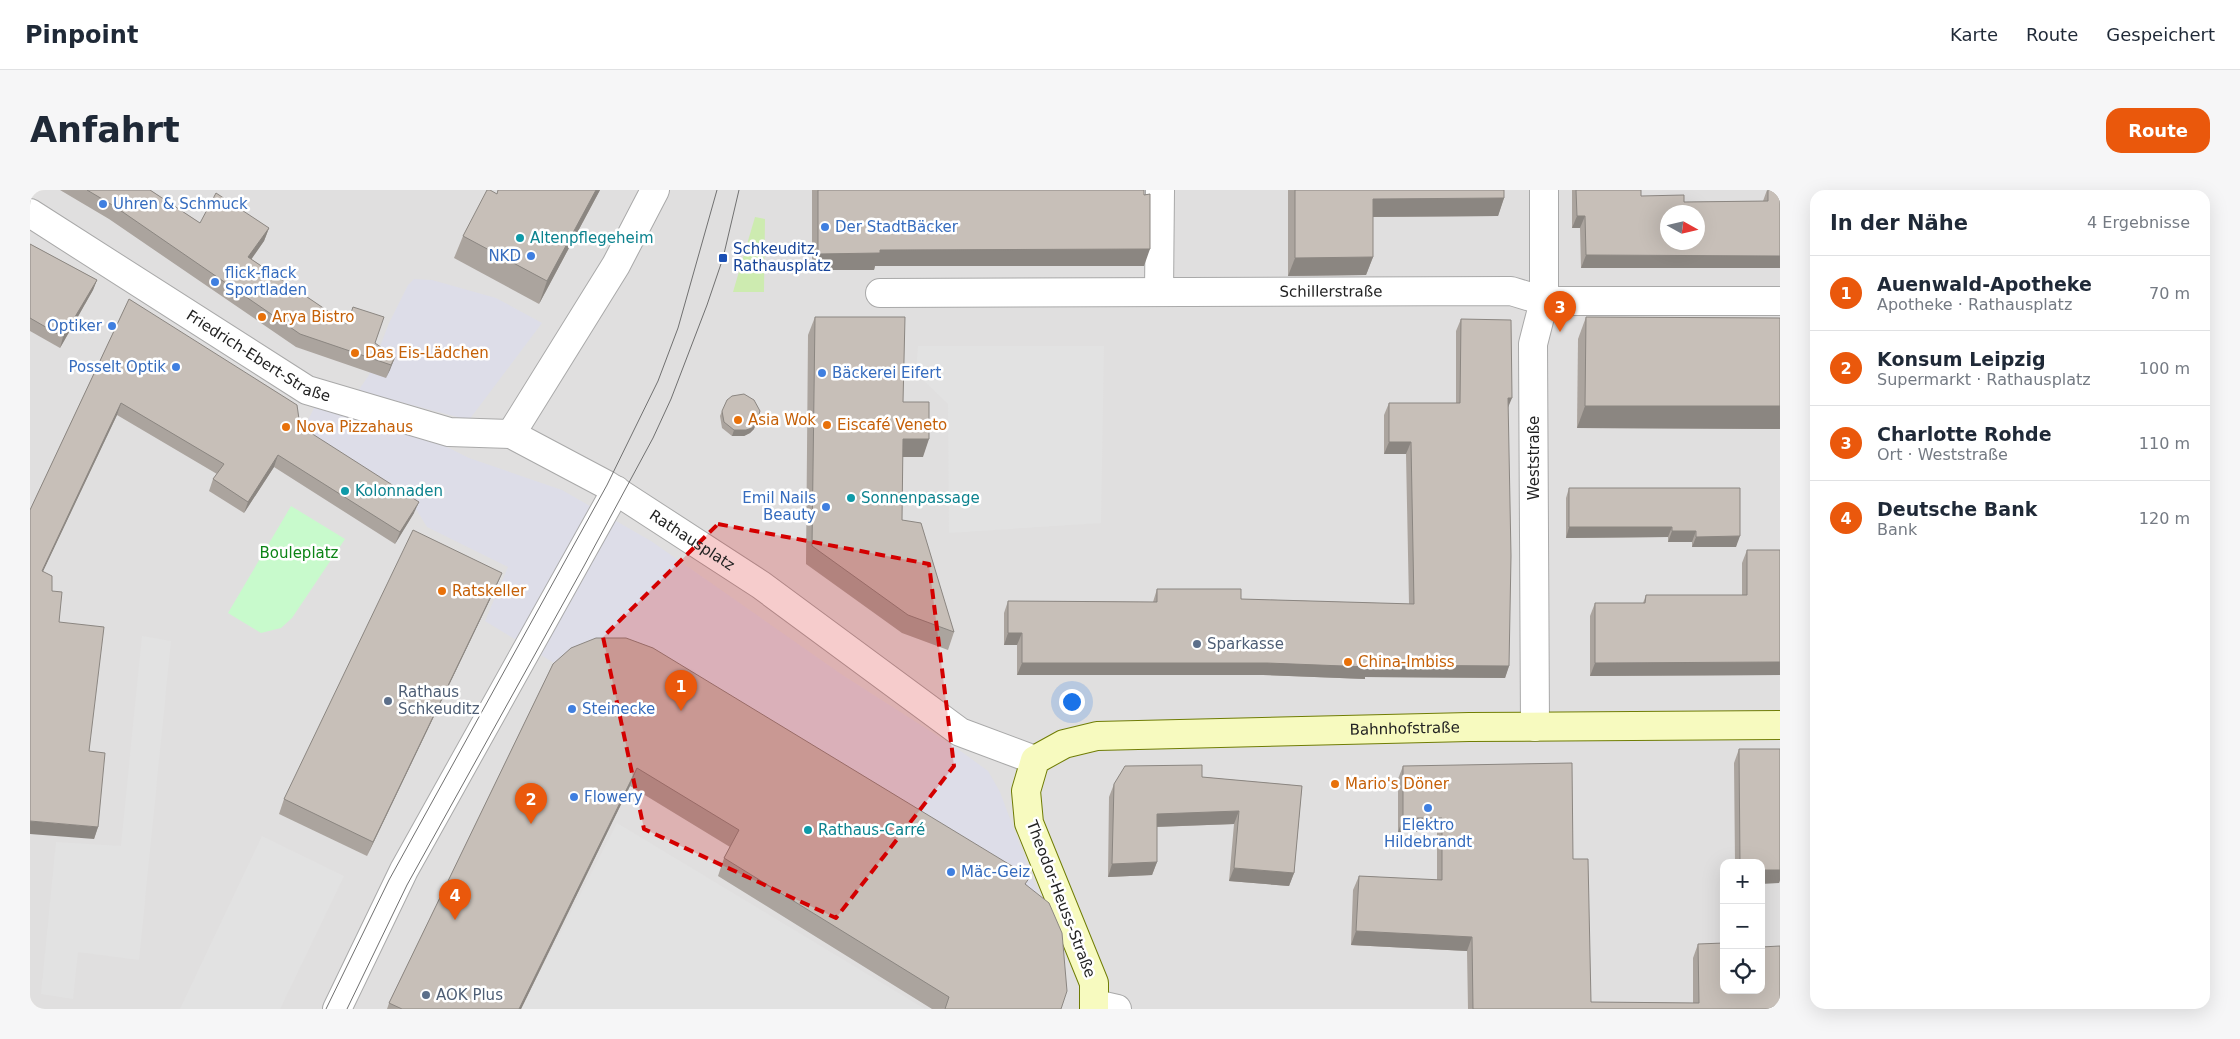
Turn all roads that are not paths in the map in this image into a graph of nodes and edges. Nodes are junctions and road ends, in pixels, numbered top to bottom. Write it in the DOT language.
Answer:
graph roads {
  1 [pos="655,190"];
  2 [pos="1160,190"];
  3 [pos="1544,190"];
  4 [pos="30,213"];
  5 [pos="1159,292"];
  6 [pos="880,293"];
  7 [pos="1544,301"];
  8 [pos="1780,301"];
  9 [pos="511,434"];
  10 [pos="616,490"];
  11 [pos="1780,726"];
  12 [pos="1535,727"];
  13 [pos="1035,760"];
  14 [pos="1102,1007"];
  15 [pos="337,1009"];
  1 -- 9 [label="street"];
  2 -- 5 [label="street"];
  3 -- 7 [label="street, Weststraße"];
  4 -- 9 [label="street, Friedrich-Ebert-Straße"];
  5 -- 6 [label="street, Schillerstraße"];
  5 -- 7 [label="street, Schillerstraße"];
  7 -- 8 [label="street, Schillerstraße"];
  7 -- 12 [label="street, Weststraße"];
  9 -- 10 [label="street, Rathausplatz"];
  10 -- 13 [label="street, Rathausplatz"];
  10 -- 15 [label="street"];
  11 -- 12 [label="street, Bahnhofstraße"];
  12 -- 13 [label="street, Bahnhofstraße"];
  13 -- 14 [label="street, Theodor-Heuss-Straße"];
}
